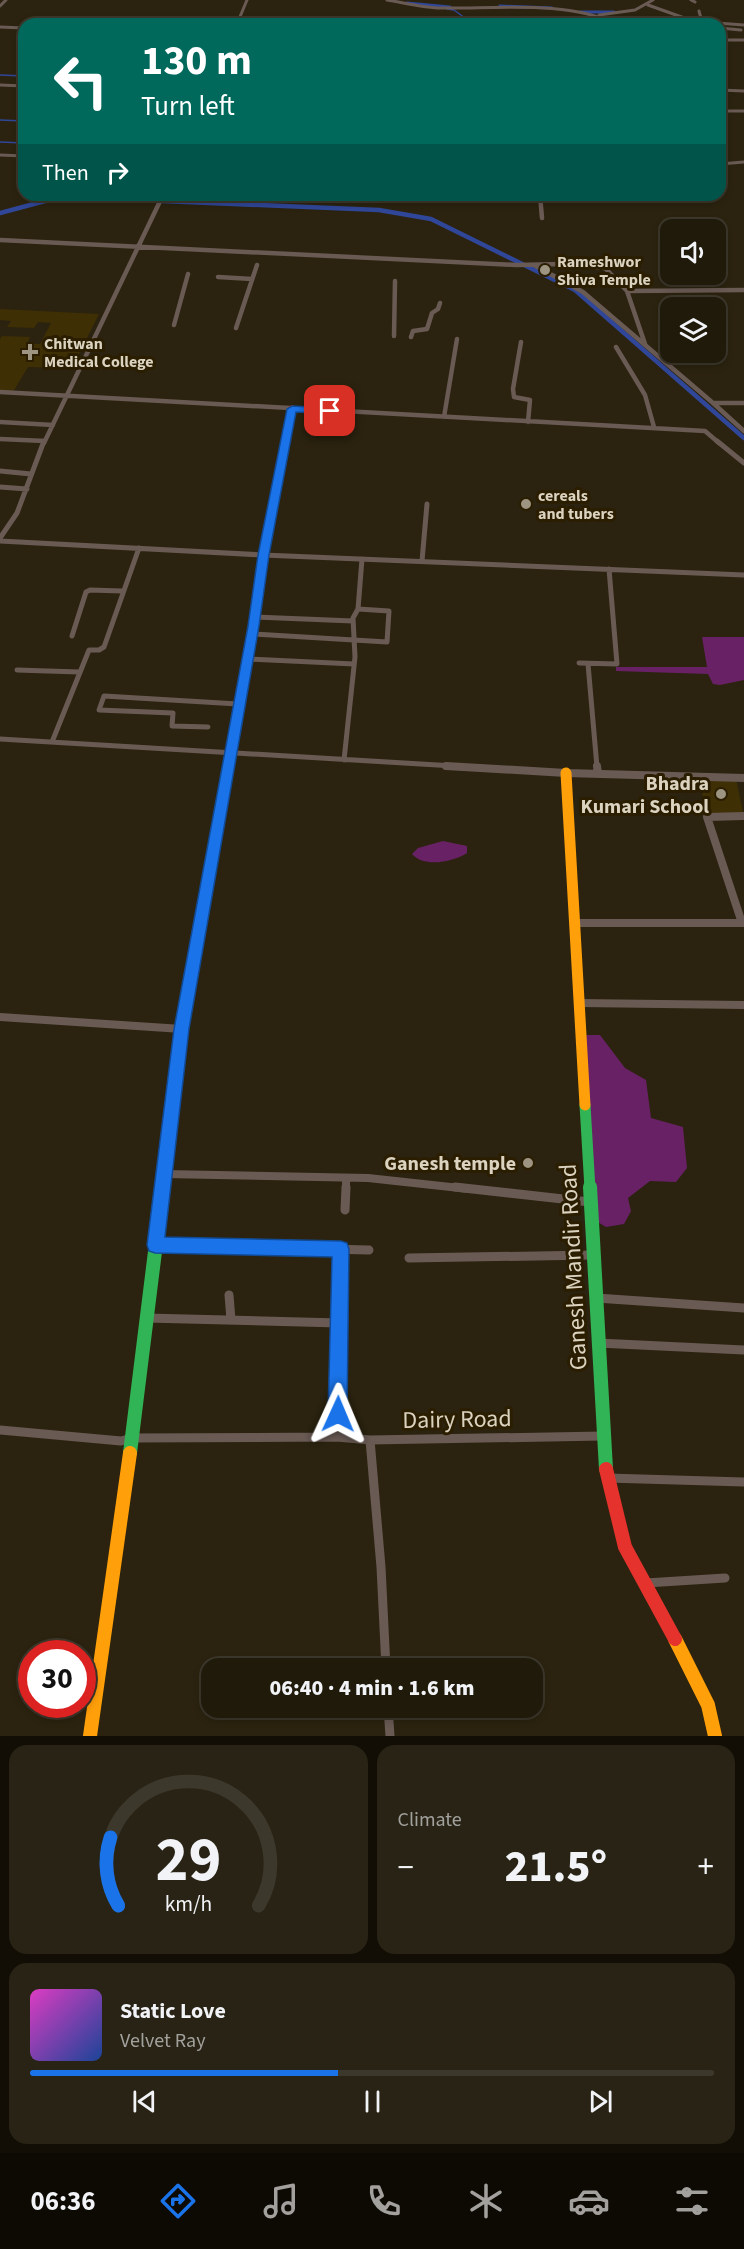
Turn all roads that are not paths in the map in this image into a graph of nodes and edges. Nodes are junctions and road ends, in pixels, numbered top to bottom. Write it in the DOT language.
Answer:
graph roads {
  1 [pos="6,0"];
  2 [pos="247,0"];
  3 [pos="387,0"];
  4 [pos="653,0"];
  5 [pos="648,5"];
  6 [pos="0,6"];
  7 [pos="699,11"];
  8 [pos="597,14"];
  9 [pos="240,18"];
  10 [pos="603,18"];
  11 [pos="678,18"];
  12 [pos="701,18"];
  13 [pos="726,23"];
  14 [pos="744,25"];
  15 [pos="0,27"];
  16 [pos="18,28"];
  17 [pos="726,29"];
  18 [pos="741,30"];
  19 [pos="726,40"];
  20 [pos="744,41"];
  21 [pos="0,85"];
  22 [pos="18,86"];
  23 [pos="726,90"];
  24 [pos="744,91"];
  25 [pos="726,111"];
  26 [pos="744,111"];
  27 [pos="0,155"];
  28 [pos="18,156"];
  29 [pos="744,162"];
  30 [pos="726,164"];
  31 [pos="160,201"];
  32 [pos="541,201"];
  33 [pos="542,218"];
  34 [pos="0,240"];
  35 [pos="138,245"];
  36 [pos="529,264"];
  37 [pos="257,265"];
  38 [pos="188,274"];
  39 [pos="218,277"];
  40 [pos="252,279"];
  41 [pos="395,281"];
  42 [pos="744,290"];
  43 [pos="627,291"];
  44 [pos="440,303"];
  45 [pos="174,325"];
  46 [pos="236,328"];
  47 [pos="394,336"];
  48 [pos="411,337"];
  49 [pos="457,339"];
  50 [pos="521,342"];
  51 [pos="644,345"];
  52 [pos="616,347"];
  53 [pos="637,347"];
  54 [pos="0,392"];
  55 [pos="68,396"];
  56 [pos="713,403"];
  57 [pos="744,403"];
  58 [pos="292,409"];
  59 [pos="444,417"];
  60 [pos="0,422"];
  61 [pos="528,422"];
  62 [pos="53,425"];
  63 [pos="654,428"];
  64 [pos="744,431"];
  65 [pos="0,439"];
  66 [pos="45,441"];
  67 [pos="744,463"];
  68 [pos="0,471"];
  69 [pos="31,474"];
  70 [pos="0,487"];
  71 [pos="27,489"];
  72 [pos="427,504"];
  73 [pos="0,540"];
  74 [pos="139,548"];
  75 [pos="263,555"];
  76 [pos="362,559"];
  77 [pos="422,561"];
  78 [pos="609,569"];
  79 [pos="744,575"];
  80 [pos="122,591"];
  81 [pos="358,609"];
  82 [pos="255,617"];
  83 [pos="353,621"];
  84 [pos="252,634"];
  85 [pos="72,636"];
  86 [pos="353,641"];
  87 [pos="247,659"];
  88 [pos="579,663"];
  89 [pos="354,664"];
  90 [pos="588,664"];
  91 [pos="16,670"];
  92 [pos="79,672"];
  93 [pos="238,704"];
  94 [pos="208,727"];
  95 [pos="0,739"];
  96 [pos="52,742"];
  97 [pos="230,754"];
  98 [pos="344,760"];
  99 [pos="566,773"];
  100 [pos="598,774"];
  101 [pos="744,778"];
  102 [pos="744,816"];
  103 [pos="574,923"];
  104 [pos="743,923"];
  105 [pos="579,1003"];
  106 [pos="744,1005"];
  107 [pos="0,1017"];
  108 [pos="182,1029"];
  109 [pos="164,1174"];
  110 [pos="346,1178"];
  111 [pos="590,1202"];
  112 [pos="345,1210"];
  113 [pos="155,1245"];
  114 [pos="341,1249"];
  115 [pos="369,1250"];
  116 [pos="593,1255"];
  117 [pos="409,1258"];
  118 [pos="229,1295"];
  119 [pos="596,1298"];
  120 [pos="744,1308"];
  121 [pos="146,1317"];
  122 [pos="231,1320"];
  123 [pos="339,1323"];
  124 [pos="598,1343"];
  125 [pos="744,1350"];
  126 [pos="0,1430"];
  127 [pos="603,1436"];
  128 [pos="337,1437"];
  129 [pos="132,1438"];
  130 [pos="369,1440"];
  131 [pos="607,1478"];
  132 [pos="744,1482"];
  133 [pos="725,1578"];
  134 [pos="646,1583"];
  135 [pos="386,1658"];
  136 [pos="389,1718"];
  137 [pos="90,1736"];
  138 [pos="390,1736"];
  139 [pos="715,1736"];
  1 -- 6 [label="street"];
  2 -- 9 [label="street"];
  3 -- 8 [label="street"];
  4 -- 5 [label="street"];
  5 -- 8 [label="street"];
  5 -- 11 [label="street"];
  7 -- 12 [label="street"];
  8 -- 10 [label="street"];
  13 -- 14 [label="street"];
  15 -- 16 [label="street"];
  17 -- 18 [label="street"];
  19 -- 20 [label="street"];
  21 -- 22 [label="street"];
  23 -- 24 [label="street"];
  25 -- 26 [label="street"];
  27 -- 28 [label="street"];
  29 -- 30 [label="street"];
  31 -- 35 [label="street"];
  32 -- 33 [label="street"];
  34 -- 35 [label="street"];
  35 -- 36 [label="street"];
  35 -- 55 [label="street"];
  36 -- 43 [label="street"];
  36 -- 51 [label="street"];
  37 -- 40 [label="street"];
  38 -- 45 [label="street"];
  39 -- 40 [label="street"];
  40 -- 46 [label="street"];
  41 -- 47 [label="street"];
  42 -- 43 [label="street"];
  43 -- 51 [label="street"];
  44 -- 48 [label="street"];
  49 -- 59 [label="street"];
  50 -- 61 [label="street"];
  51 -- 53 [label="street"];
  51 -- 56 [label="street"];
  52 -- 63 [label="street"];
  54 -- 55 [label="street"];
  55 -- 58 [label="street"];
  55 -- 62 [label="street"];
  56 -- 57 [label="street"];
  56 -- 64 [label="street"];
  58 -- 59 [label="street"];
  58 -- 75 [label="street"];
  59 -- 61 [label="street"];
  60 -- 62 [label="street"];
  61 -- 63 [label="street"];
  62 -- 66 [label="street"];
  63 -- 67 [label="street"];
  65 -- 66 [label="street"];
  66 -- 69 [label="street"];
  68 -- 69 [label="street"];
  69 -- 71 [label="street"];
  70 -- 71 [label="street"];
  71 -- 73 [label="street"];
  72 -- 77 [label="street"];
  73 -- 74 [label="street"];
  74 -- 75 [label="street"];
  74 -- 80 [label="street"];
  75 -- 76 [label="street"];
  75 -- 82 [label="street"];
  76 -- 77 [label="street"];
  76 -- 81 [label="street"];
  77 -- 78 [label="street"];
  78 -- 79 [label="street"];
  78 -- 90 [label="street"];
  80 -- 85 [label="street"];
  80 -- 92 [label="street"];
  81 -- 83 [label="street"];
  81 -- 86 [label="street"];
  82 -- 83 [label="street"];
  82 -- 84 [label="street"];
  83 -- 86 [label="street"];
  84 -- 86 [label="street"];
  84 -- 87 [label="street"];
  86 -- 89 [label="street"];
  87 -- 89 [label="street"];
  87 -- 93 [label="street"];
  88 -- 90 [label="street"];
  89 -- 98 [label="street"];
  90 -- 100 [label="street"];
  91 -- 92 [label="street"];
  92 -- 96 [label="street"];
  93 -- 94 [label="street"];
  93 -- 97 [label="street"];
  95 -- 96 [label="street"];
  96 -- 97 [label="street"];
  97 -- 98 [label="street"];
  97 -- 108 [label="street"];
  98 -- 99 [label="street"];
  99 -- 100 [label="street"];
  99 -- 103 [label="street, Ganesh Mandir Road"];
  100 -- 101 [label="street"];
  102 -- 104 [label="street"];
  103 -- 104 [label="street"];
  103 -- 105 [label="street, Ganesh Mandir Road"];
  105 -- 106 [label="street"];
  105 -- 111 [label="street, Ganesh Mandir Road"];
  107 -- 108 [label="street"];
  108 -- 109 [label="street"];
  109 -- 110 [label="street"];
  109 -- 113 [label="street"];
  110 -- 111 [label="street"];
  110 -- 112 [label="street"];
  111 -- 116 [label="street, Ganesh Mandir Road"];
  113 -- 114 [label="street"];
  113 -- 121 [label="street"];
  114 -- 115 [label="street"];
  114 -- 123 [label="street"];
  116 -- 117 [label="street"];
  116 -- 119 [label="street, Ganesh Mandir Road"];
  118 -- 122 [label="street"];
  119 -- 120 [label="street"];
  119 -- 124 [label="street, Ganesh Mandir Road"];
  121 -- 122 [label="street"];
  121 -- 129 [label="street"];
  122 -- 123 [label="street"];
  123 -- 128 [label="street"];
  124 -- 125 [label="street"];
  124 -- 127 [label="street, Ganesh Mandir Road"];
  126 -- 129 [label="street, Dairy Road"];
  127 -- 130 [label="street, Dairy Road"];
  127 -- 131 [label="street, Ganesh Mandir Road"];
  128 -- 129 [label="street, Dairy Road"];
  128 -- 130 [label="street, Dairy Road"];
  129 -- 137 [label="street"];
  130 -- 135 [label="street"];
  131 -- 132 [label="street"];
  131 -- 134 [label="street, Ganesh Mandir Road"];
  133 -- 134 [label="street"];
  134 -- 139 [label="street, Ganesh Mandir Road"];
  136 -- 138 [label="street"];
}
